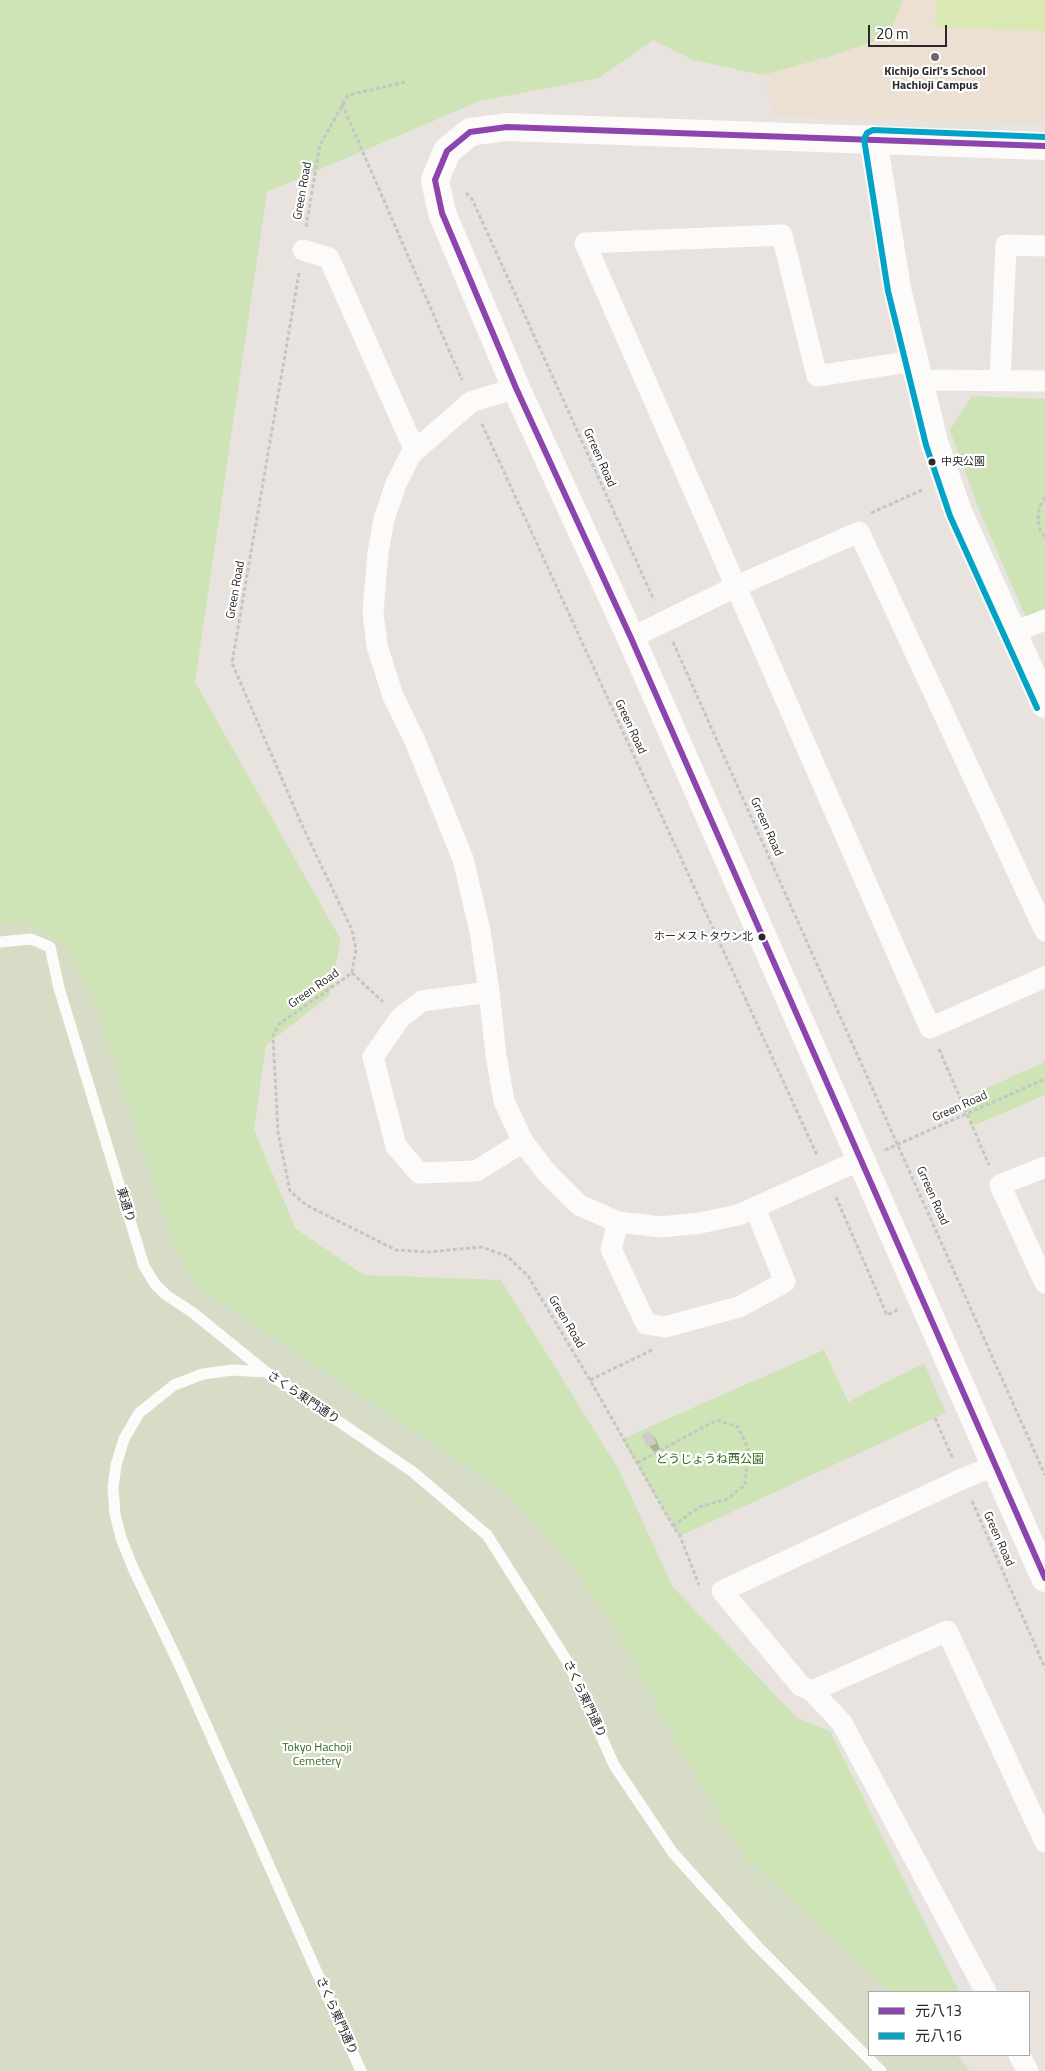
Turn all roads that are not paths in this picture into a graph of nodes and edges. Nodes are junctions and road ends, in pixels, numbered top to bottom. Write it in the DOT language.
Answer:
graph roads {
  1 [pos="873,139"];
  2 [pos="1045,146"];
  3 [pos="1045,246"];
  4 [pos="303,250"];
  5 [pos="916,371"];
  6 [pos="1000,380"];
  7 [pos="1045,381"];
  8 [pos="516,388"];
  9 [pos="415,450"];
  10 [pos="737,586"];
  11 [pos="1045,620"];
  12 [pos="1014,632"];
  13 [pos="631,638"];
  14 [pos="1045,704"];
  15 [pos="1045,931"];
  16 [pos="0,942"];
  17 [pos="1045,977"];
  18 [pos="489,992"];
  19 [pos="523,1142"];
  20 [pos="871,1156"];
  21 [pos="1045,1167"];
  22 [pos="755,1208"];
  23 [pos="618,1222"];
  24 [pos="1045,1283"];
  25 [pos="266,1372"];
  26 [pos="994,1466"];
  27 [pos="1045,1578"];
  28 [pos="812,1691"];
  29 [pos="1045,1842"];
  30 [pos="985,1991"];
  31 [pos="1020,2056"];
  32 [pos="361,2071"];
  33 [pos="881,2071"];
  34 [pos="1028,2071"];
  1 -- 2 [label="street"];
  1 -- 5 [label="street"];
  1 -- 8 [label="street"];
  3 -- 6 [label="street"];
  4 -- 9 [label="street"];
  5 -- 6 [label="street"];
  5 -- 10 [label="street"];
  5 -- 12 [label="street"];
  6 -- 7 [label="street"];
  8 -- 9 [label="street"];
  8 -- 13 [label="street"];
  9 -- 18 [label="street"];
  10 -- 13 [label="street"];
  10 -- 15 [label="street"];
  10 -- 17 [label="street"];
  11 -- 12 [label="street"];
  12 -- 14 [label="street"];
  13 -- 20 [label="street"];
  16 -- 25 [label="lane, 東通り"];
  18 -- 19 [label="street"];
  18 -- 19 [label="street"];
  19 -- 23 [label="street"];
  20 -- 22 [label="street"];
  20 -- 26 [label="street"];
  21 -- 24 [label="street"];
  22 -- 23 [label="street"];
  22 -- 23 [label="street"];
  25 -- 32 [label="lane, さくら東門通り"];
  25 -- 33 [label="lane, さくら東門通り"];
  26 -- 27 [label="street"];
  26 -- 28 [label="street"];
  28 -- 29 [label="street"];
  28 -- 30 [label="street"];
  31 -- 34 [label="street"];
}
